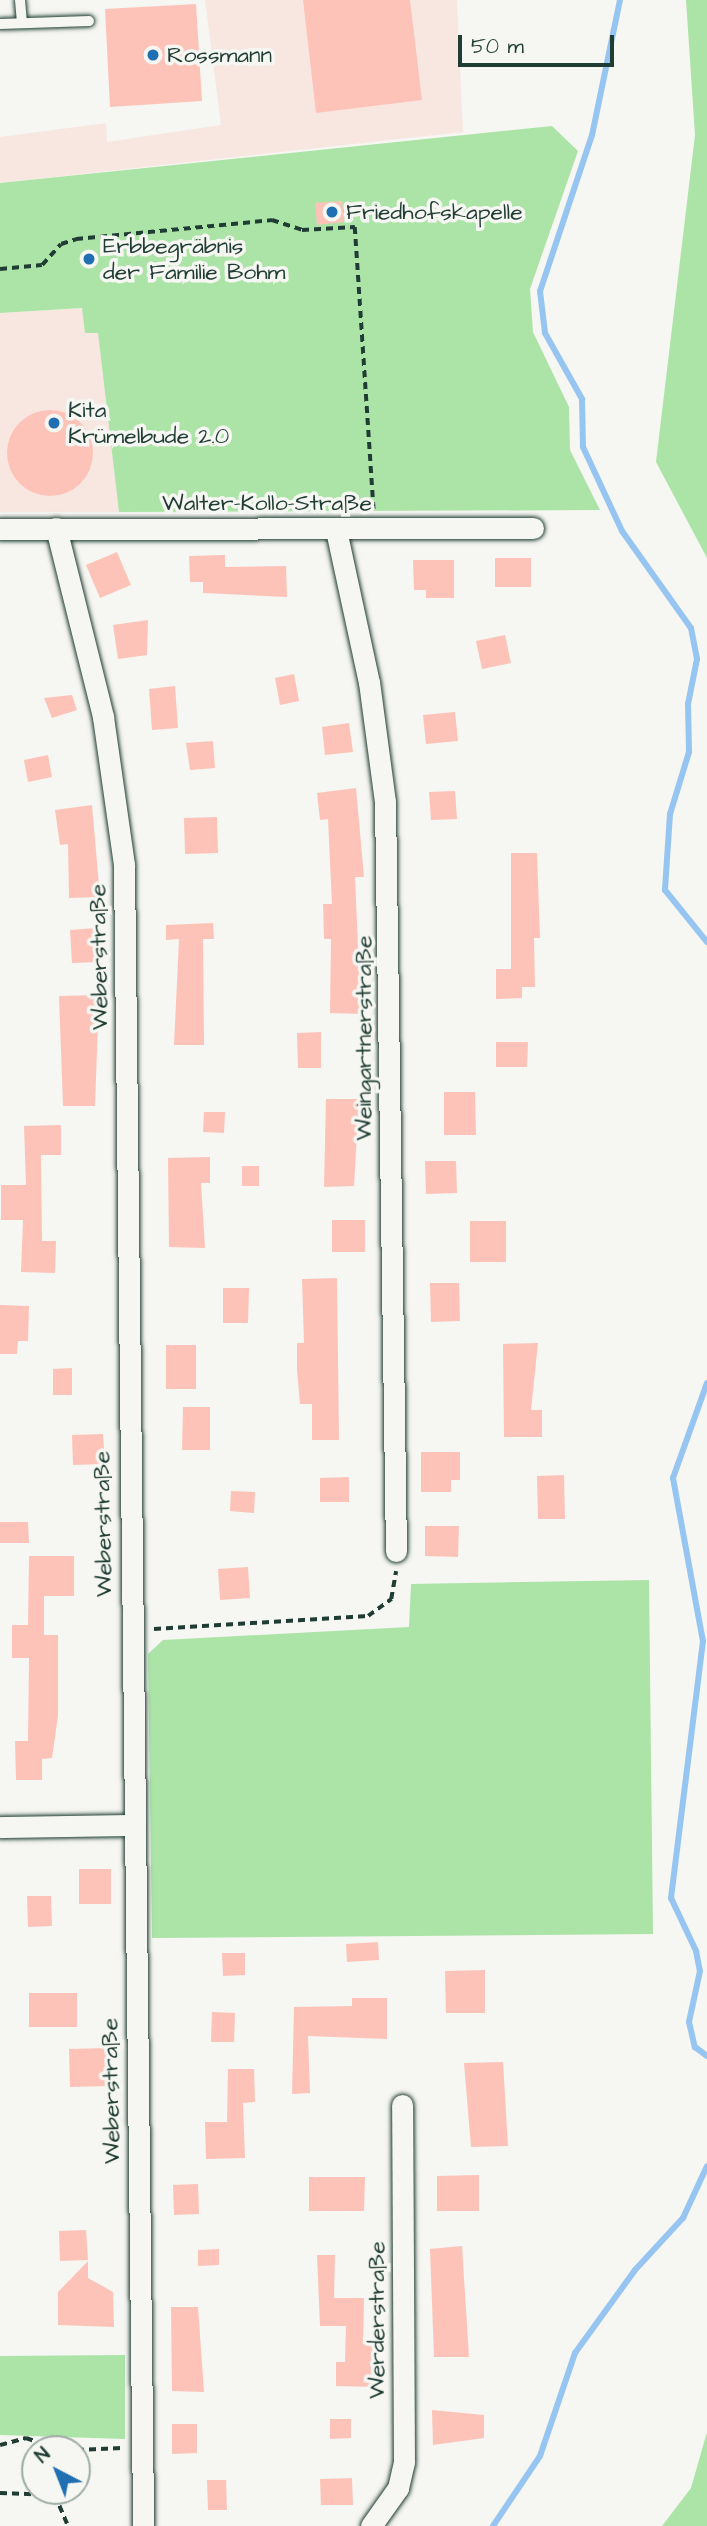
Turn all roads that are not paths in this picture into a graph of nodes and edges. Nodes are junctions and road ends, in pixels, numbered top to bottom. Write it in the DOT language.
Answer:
graph roads {
  1 [pos="20,0"];
  2 [pos="89,21"];
  3 [pos="22,23"];
  4 [pos="0,24"];
  5 [pos="56,528"];
  6 [pos="533,528"];
  7 [pos="0,529"];
  8 [pos="336,530"];
  9 [pos="396,1551"];
  10 [pos="134,1825"];
  11 [pos="0,1827"];
  12 [pos="402,2105"];
  13 [pos="143,2526"];
  14 [pos="371,2526"];
  1 -- 3 [label="lane"];
  2 -- 3 [label="lane"];
  3 -- 4 [label="lane"];
  5 -- 7 [label="street, Walter-Kollo-Straße"];
  5 -- 8 [label="street, Walter-Kollo-Straße"];
  5 -- 10 [label="street, Weberstraße"];
  6 -- 8 [label="street, Walter-Kollo-Straße"];
  8 -- 9 [label="street, Weingartnerstraße"];
  10 -- 11 [label="street"];
  10 -- 13 [label="street, Weberstraße"];
  12 -- 14 [label="street, Werderstraße"];
}
